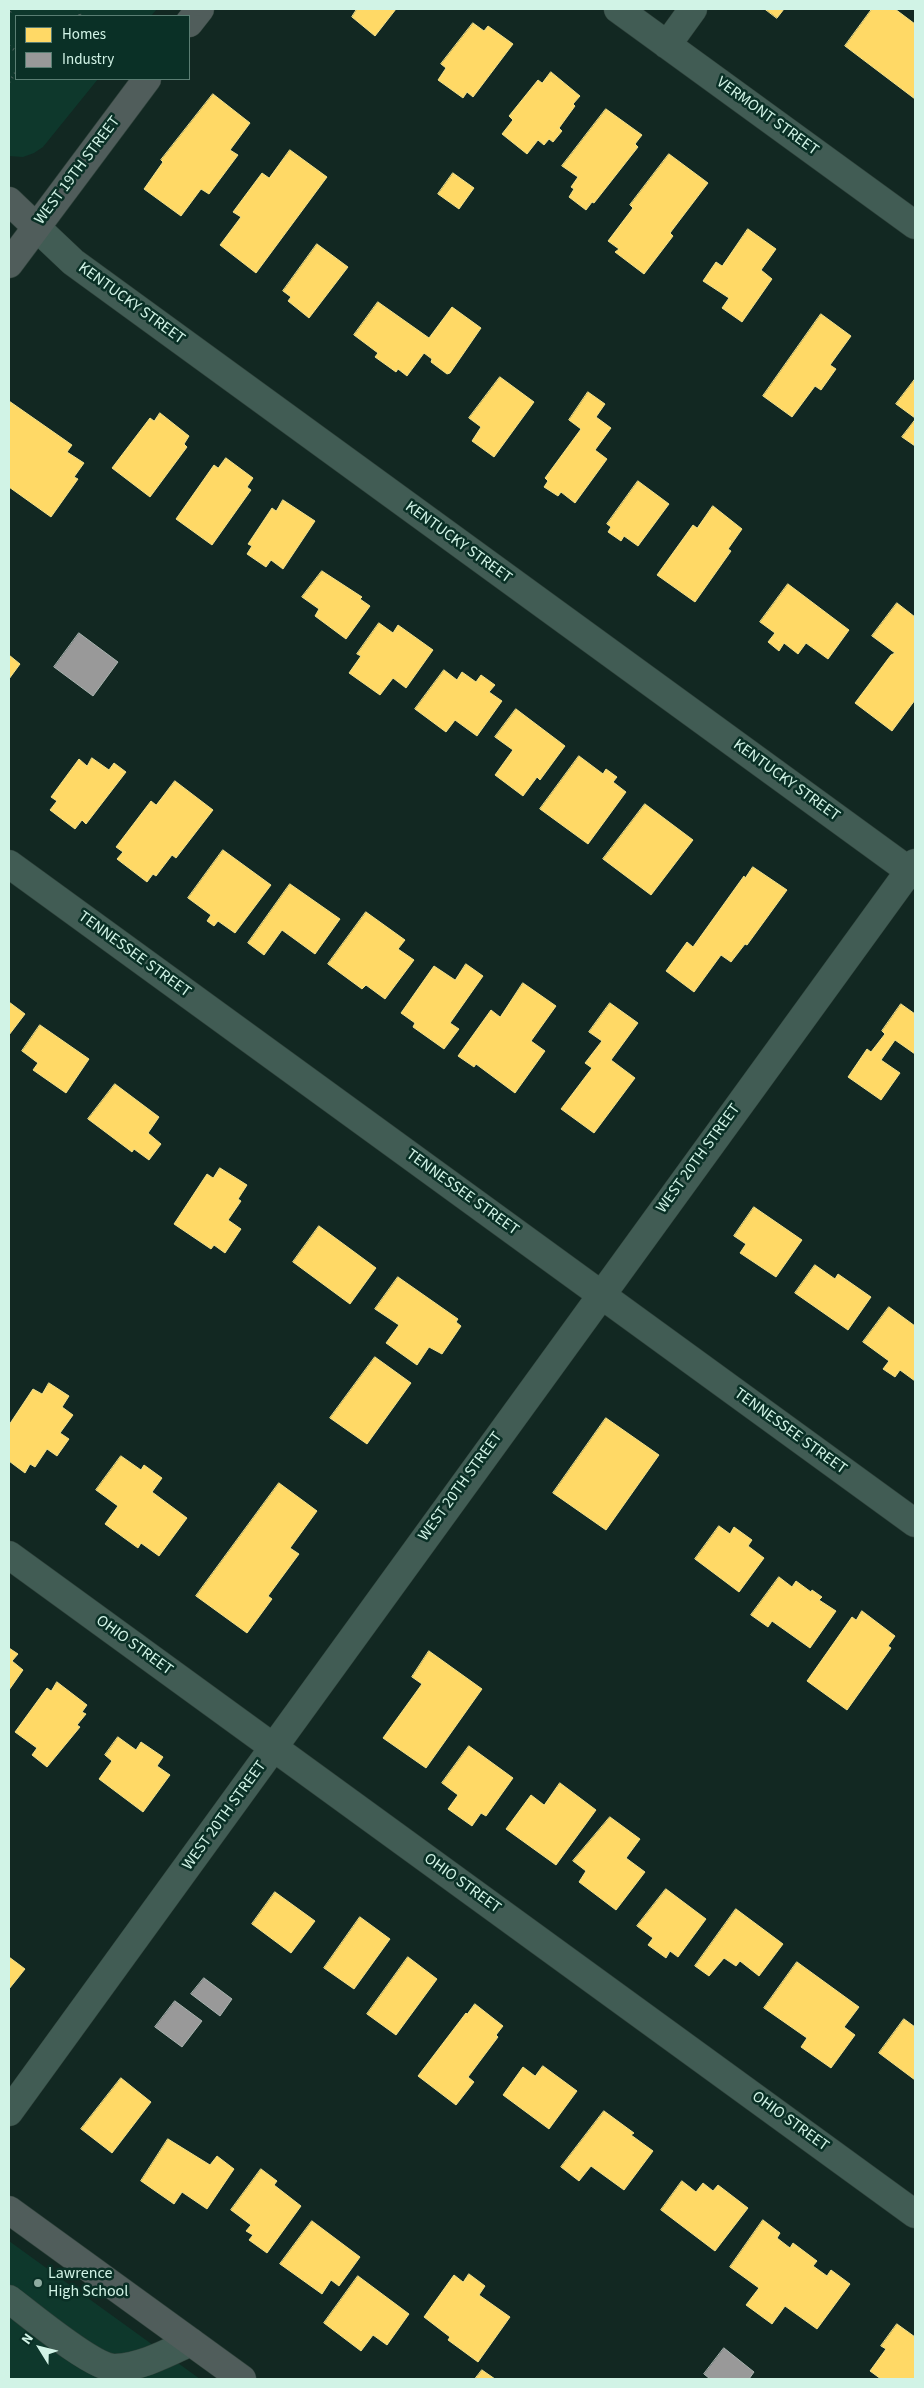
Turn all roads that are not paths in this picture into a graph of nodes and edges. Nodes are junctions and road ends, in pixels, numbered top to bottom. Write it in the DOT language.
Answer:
graph roads {
  1 [pos="200,9"];
  2 [pos="618,9"];
  3 [pos="693,9"];
  4 [pos="190,22"];
  5 [pos="667,45"];
  6 [pos="146,80"];
  7 [pos="9,201"];
  8 [pos="915,225"];
  9 [pos="36,227"];
  10 [pos="9,264"];
  11 [pos="9,864"];
  12 [pos="913,870"];
  13 [pos="601,1294"];
  14 [pos="915,1523"];
  15 [pos="9,1555"];
  16 [pos="274,1747"];
  17 [pos="9,2112"];
  18 [pos="9,2210"];
  19 [pos="915,2214"];
  20 [pos="9,2299"];
  21 [pos="191,2342"];
  22 [pos="242,2379"];
  1 -- 4 [label="main road"];
  2 -- 5 [label="street, VERMONT STREET"];
  3 -- 5 [label="street"];
  5 -- 8 [label="street, VERMONT STREET"];
  6 -- 9 [label="main road, WEST 19TH STREET"];
  7 -- 9 [label="main road, KENTUCKY STREET"];
  9 -- 10 [label="main road, WEST 19TH STREET"];
  9 -- 12 [label="street, KENTUCKY STREET"];
  11 -- 13 [label="street, TENNESSEE STREET"];
  12 -- 13 [label="street, WEST 20TH STREET"];
  13 -- 14 [label="street, TENNESSEE STREET"];
  13 -- 16 [label="street, WEST 20TH STREET"];
  15 -- 16 [label="street, OHIO STREET"];
  16 -- 17 [label="street, WEST 20TH STREET"];
  16 -- 19 [label="street, OHIO STREET"];
  18 -- 21 [label="main road"];
  20 -- 21 [label="street"];
  21 -- 22 [label="main road"];
}
